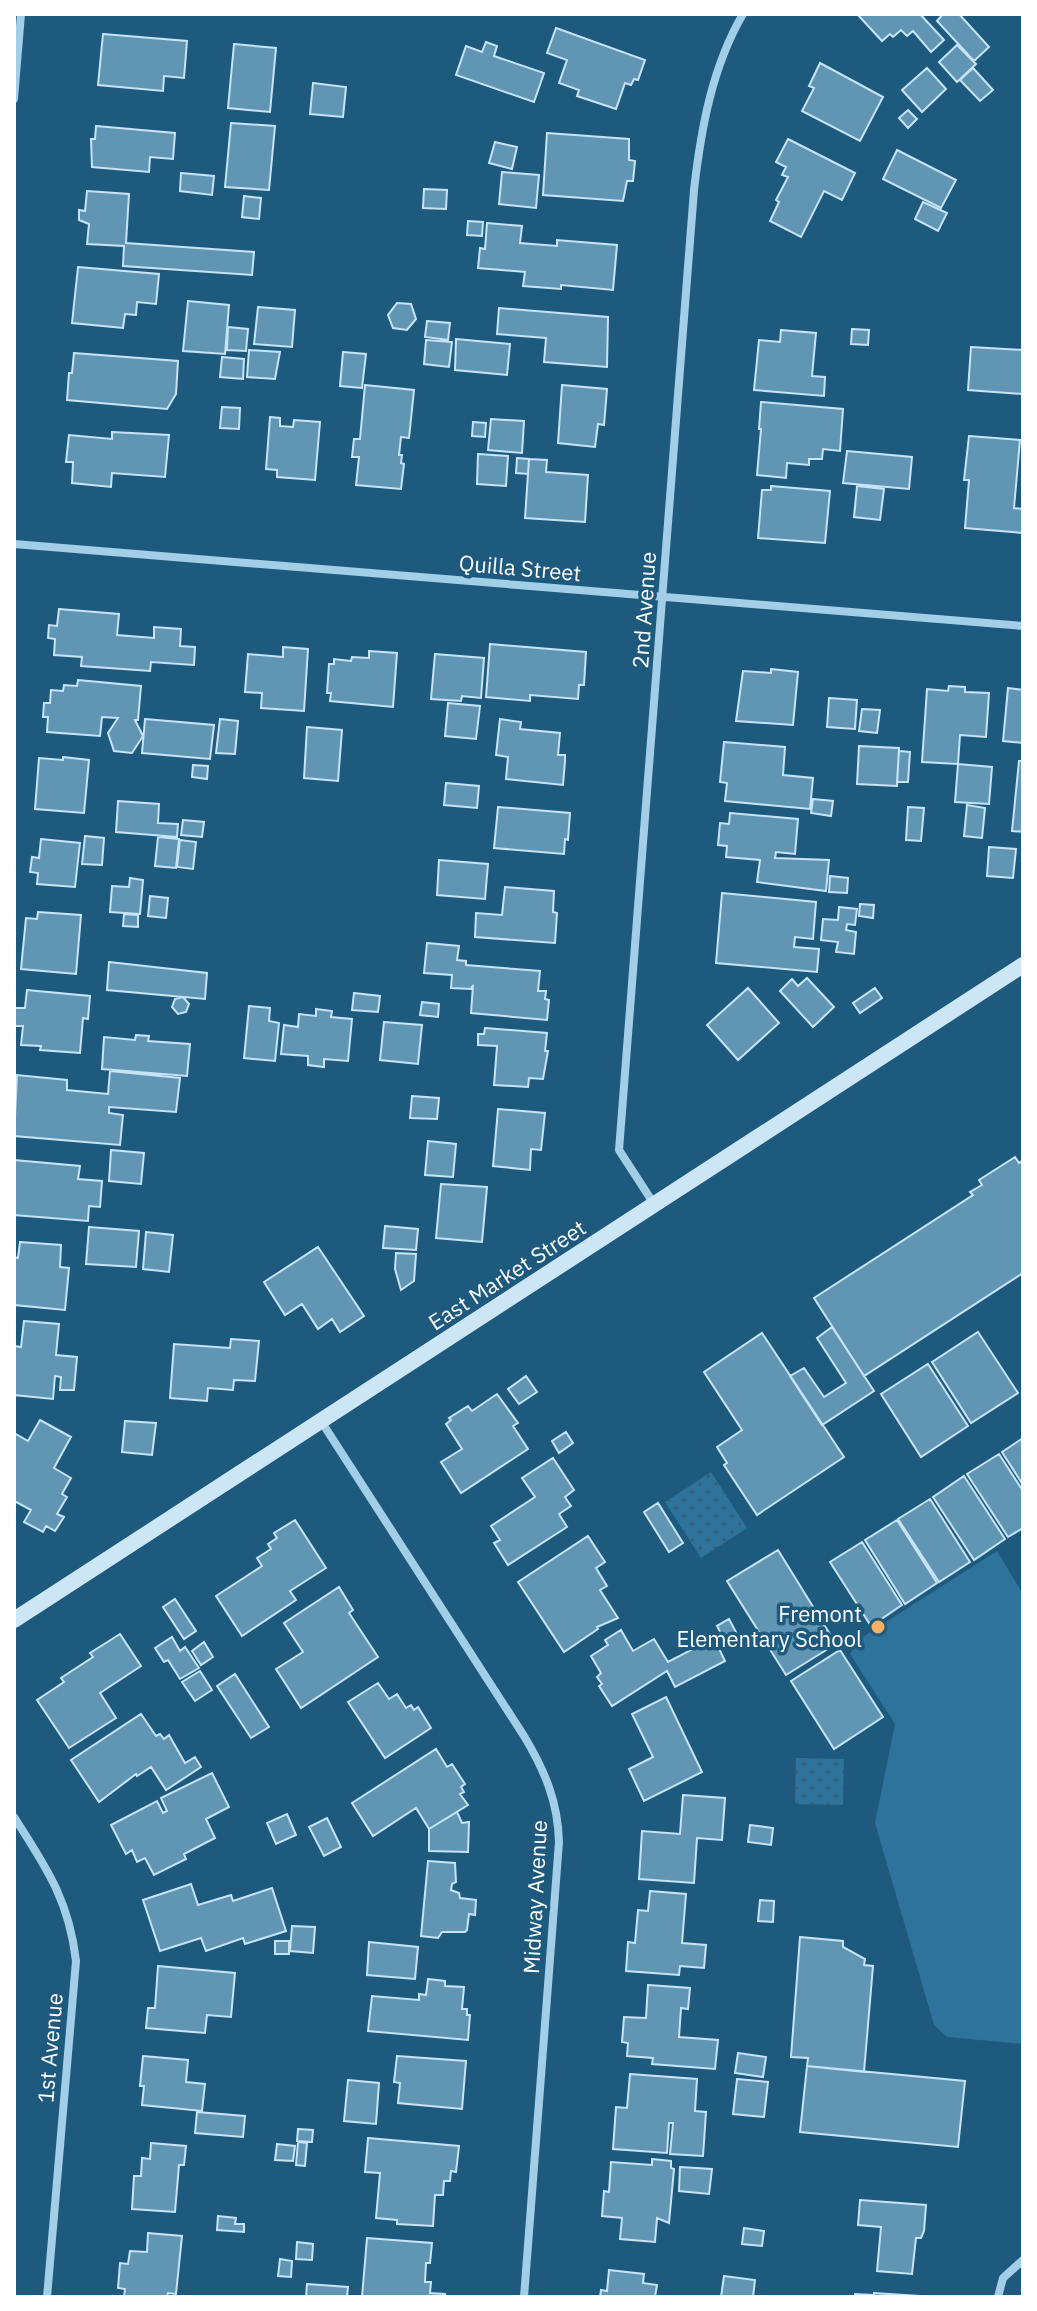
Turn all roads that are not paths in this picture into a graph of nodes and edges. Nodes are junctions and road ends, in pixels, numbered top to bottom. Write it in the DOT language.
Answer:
graph roads {
  1 [pos="21,14"];
  2 [pos="743,14"];
  3 [pos="14,99"];
  4 [pos="14,544"];
  5 [pos="664,598"];
  6 [pos="1023,626"];
  7 [pos="1023,965"];
  8 [pos="655,1206"];
  9 [pos="321,1421"];
  10 [pos="14,1620"];
  11 [pos="14,1817"];
  12 [pos="1023,2260"];
  13 [pos="47,2297"];
  14 [pos="524,2297"];
  15 [pos="998,2297"];
  1 -- 3 [label="street"];
  2 -- 5 [label="street, 2nd Avenue"];
  4 -- 5 [label="street, Quilla Street"];
  5 -- 6 [label="street, Quilla Street"];
  5 -- 8 [label="street, 2nd Avenue"];
  7 -- 8 [label="main road, East Market Street"];
  8 -- 9 [label="main road, East Market Street"];
  9 -- 10 [label="main road, East Market Street"];
  9 -- 14 [label="street, Midway Avenue"];
  11 -- 13 [label="street, 1st Avenue"];
  12 -- 15 [label="street"];
}
